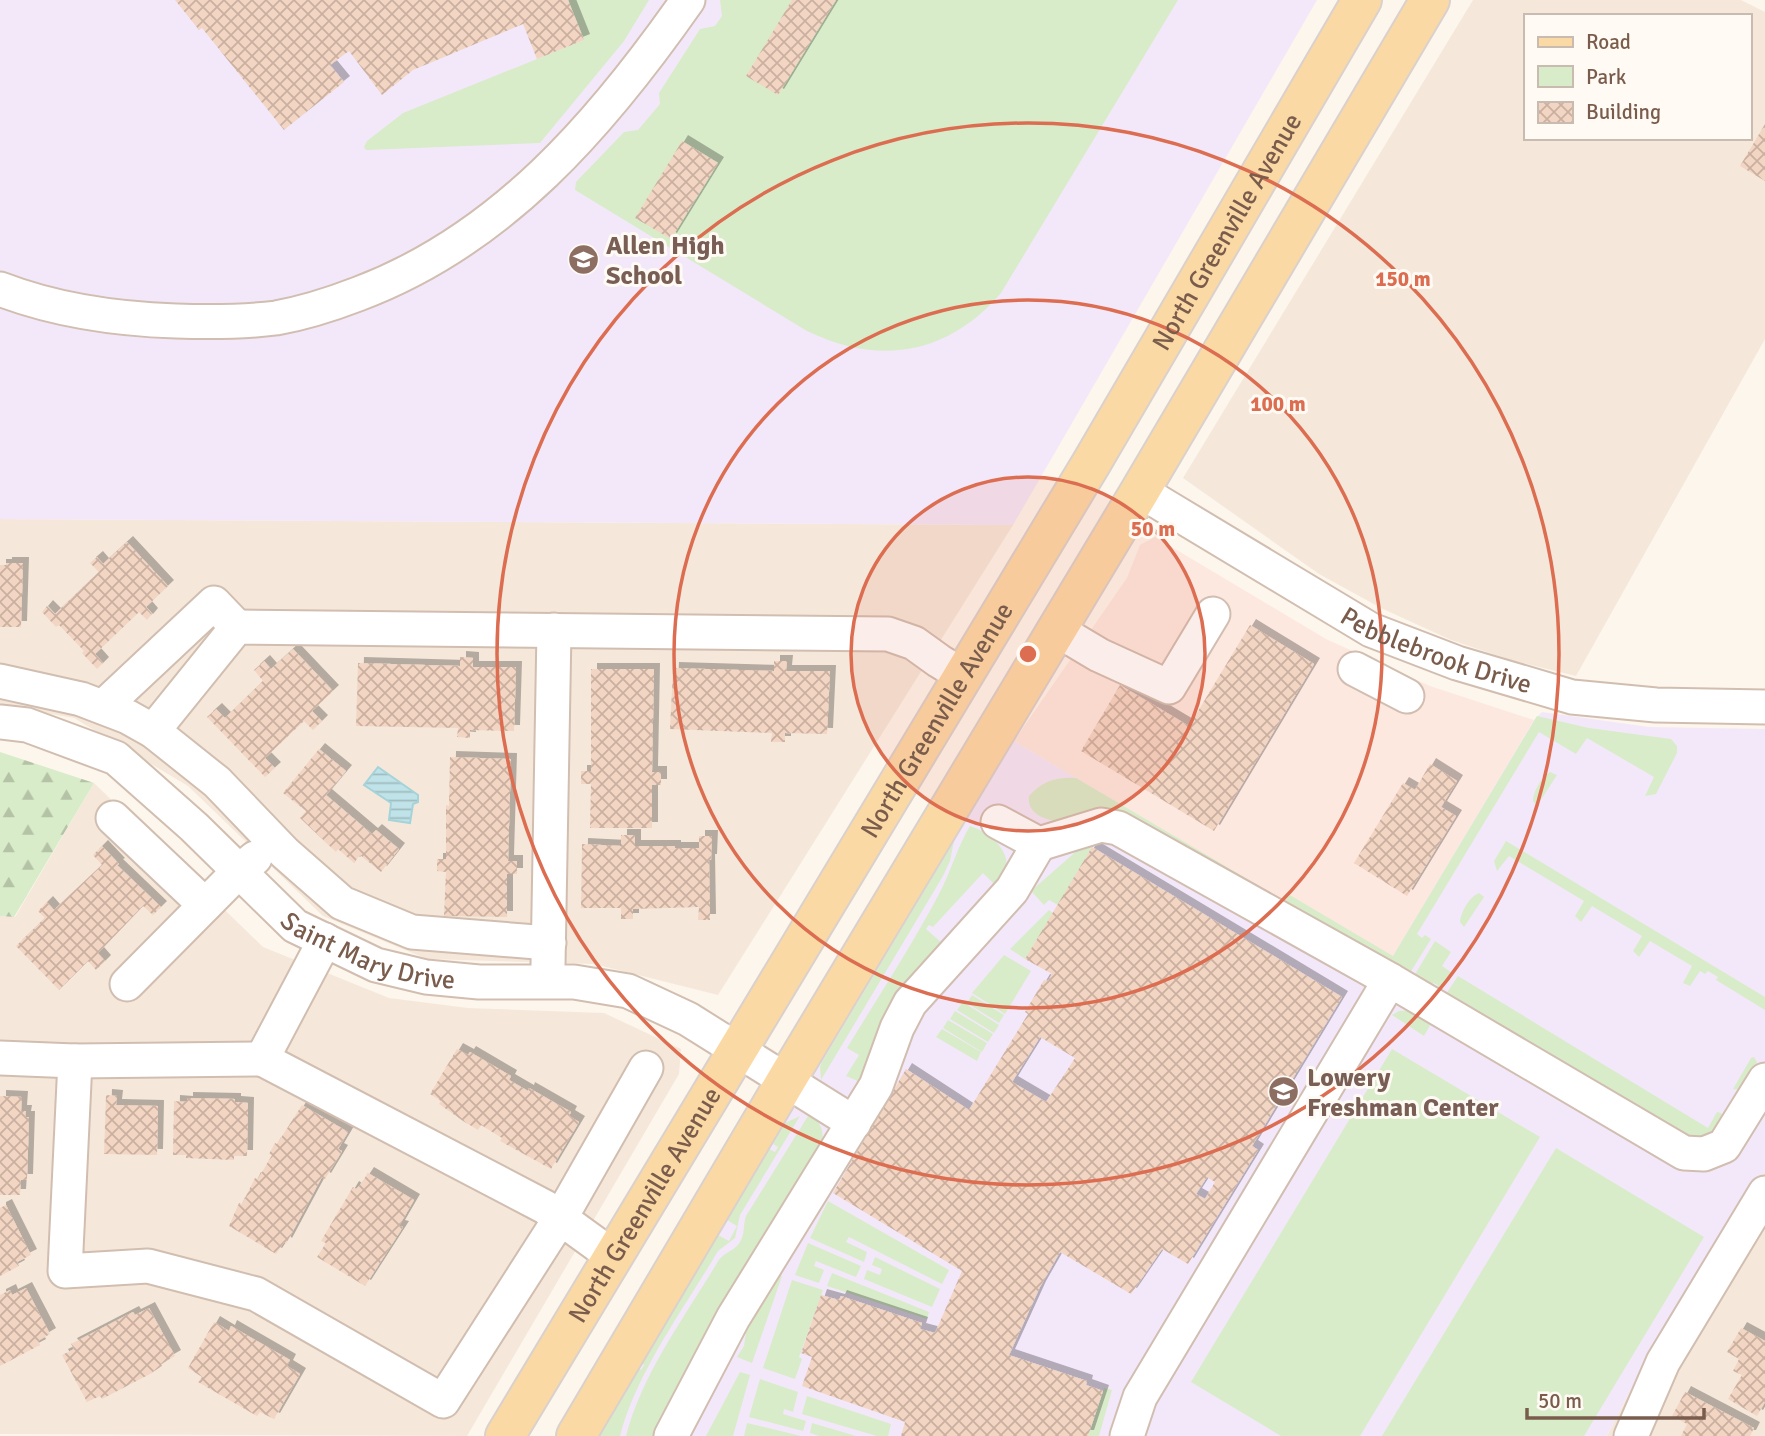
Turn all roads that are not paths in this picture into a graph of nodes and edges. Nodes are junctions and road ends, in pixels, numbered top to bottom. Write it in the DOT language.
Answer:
graph roads {
  1 [pos="688,0"];
  2 [pos="1362,0"];
  3 [pos="1430,0"];
  4 [pos="0,289"];
  5 [pos="1092,462"];
  6 [pos="1140,492"];
  7 [pos="1213,614"];
  8 [pos="237,627"];
  9 [pos="554,630"];
  10 [pos="1057,631"];
  11 [pos="1355,668"];
  12 [pos="962,675"];
  13 [pos="0,681"];
  14 [pos="1407,696"];
  15 [pos="103,707"];
  16 [pos="1765,707"];
  17 [pos="0,722"];
  18 [pos="153,731"];
  19 [pos="113,818"];
  20 [pos="998,822"];
  21 [pos="274,842"];
  22 [pos="1039,844"];
  23 [pos="239,871"];
  24 [pos="205,905"];
  25 [pos="325,940"];
  26 [pos="549,943"];
  27 [pos="1390,980"];
  28 [pos="548,982"];
  29 [pos="127,984"];
  30 [pos="738,1050"];
  31 [pos="0,1058"];
  32 [pos="262,1059"];
  33 [pos="75,1061"];
  34 [pos="646,1068"];
  35 [pos="786,1079"];
  36 [pos="1765,1080"];
  37 [pos="854,1123"];
  38 [pos="1765,1193"];
  39 [pos="561,1217"];
  40 [pos="614,1257"];
  41 [pos="505,1436"];
  42 [pos="576,1436"];
  43 [pos="671,1436"];
  44 [pos="1126,1436"];
  45 [pos="1630,1436"];
  1 -- 4 [label="street"];
  2 -- 5 [label="main road, North Greenville Avenue"];
  3 -- 6 [label="main road"];
  5 -- 6 [label="main road"];
  5 -- 12 [label="main road, North Greenville Avenue"];
  6 -- 10 [label="main road"];
  6 -- 16 [label="street, Pebblebrook Drive"];
  7 -- 10 [label="street"];
  8 -- 9 [label="street"];
  8 -- 15 [label="street"];
  8 -- 18 [label="street"];
  9 -- 12 [label="street"];
  9 -- 26 [label="street"];
  10 -- 35 [label="main road"];
  11 -- 14 [label="street"];
  12 -- 30 [label="main road, North Greenville Avenue"];
  13 -- 15 [label="street"];
  15 -- 18 [label="street"];
  17 -- 23 [label="street, Saint Mary Drive"];
  18 -- 21 [label="street"];
  19 -- 24 [label="street"];
  20 -- 22 [label="street"];
  21 -- 23 [label="street"];
  21 -- 26 [label="street"];
  22 -- 27 [label="street"];
  22 -- 37 [label="street"];
  23 -- 24 [label="street"];
  23 -- 25 [label="street, Saint Mary Drive"];
  24 -- 29 [label="street"];
  25 -- 28 [label="street, Saint Mary Drive"];
  25 -- 32 [label="street"];
  26 -- 28 [label="street"];
  27 -- 36 [label="street"];
  27 -- 44 [label="street"];
  28 -- 30 [label="street, Saint Mary Drive"];
  30 -- 35 [label="street, Saint Mary Drive"];
  30 -- 40 [label="main road, North Greenville Avenue"];
  31 -- 33 [label="street"];
  32 -- 33 [label="street"];
  32 -- 39 [label="street"];
  33 -- 39 [label="street"];
  34 -- 39 [label="street"];
  35 -- 37 [label="street, Saint Mary Drive"];
  35 -- 42 [label="main road"];
  37 -- 43 [label="street"];
  38 -- 45 [label="street"];
  39 -- 40 [label="street"];
  40 -- 41 [label="main road, North Greenville Avenue"];
}
